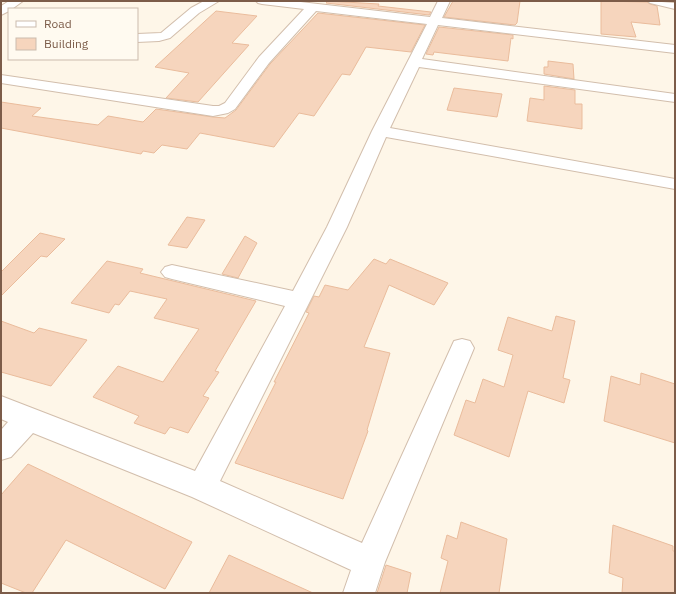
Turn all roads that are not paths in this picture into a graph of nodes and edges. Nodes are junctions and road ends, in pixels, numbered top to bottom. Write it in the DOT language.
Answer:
graph roads {
  1 [pos="17,1"];
  2 [pos="213,1"];
  3 [pos="262,1"];
  4 [pos="444,1"];
  5 [pos="654,1"];
  6 [pos="675,6"];
  7 [pos="312,7"];
  8 [pos="1,11"];
  9 [pos="433,21"];
  10 [pos="138,38"];
  11 [pos="675,49"];
  12 [pos="414,62"];
  13 [pos="1,79"];
  14 [pos="675,98"];
  15 [pos="380,131"];
  16 [pos="675,184"];
  17 [pos="172,272"];
  18 [pos="300,301"];
  19 [pos="462,348"];
  20 [pos="1,407"];
  21 [pos="28,419"];
  22 [pos="1,448"];
  23 [pos="202,487"];
  24 [pos="369,562"];
  25 [pos="359,593"];
  1 -- 8 [label="street"];
  2 -- 10 [label="street"];
  3 -- 7 [label="street"];
  4 -- 9 [label="street"];
  5 -- 6 [label="street"];
  7 -- 9 [label="street"];
  7 -- 13 [label="street"];
  9 -- 11 [label="street"];
  9 -- 12 [label="street"];
  12 -- 14 [label="street"];
  12 -- 15 [label="street"];
  15 -- 16 [label="street"];
  15 -- 18 [label="street"];
  17 -- 18 [label="street"];
  18 -- 23 [label="street"];
  19 -- 24 [label="street"];
  20 -- 21 [label="street"];
  21 -- 22 [label="street"];
  21 -- 23 [label="street"];
  23 -- 24 [label="street"];
  24 -- 25 [label="street"];
}
